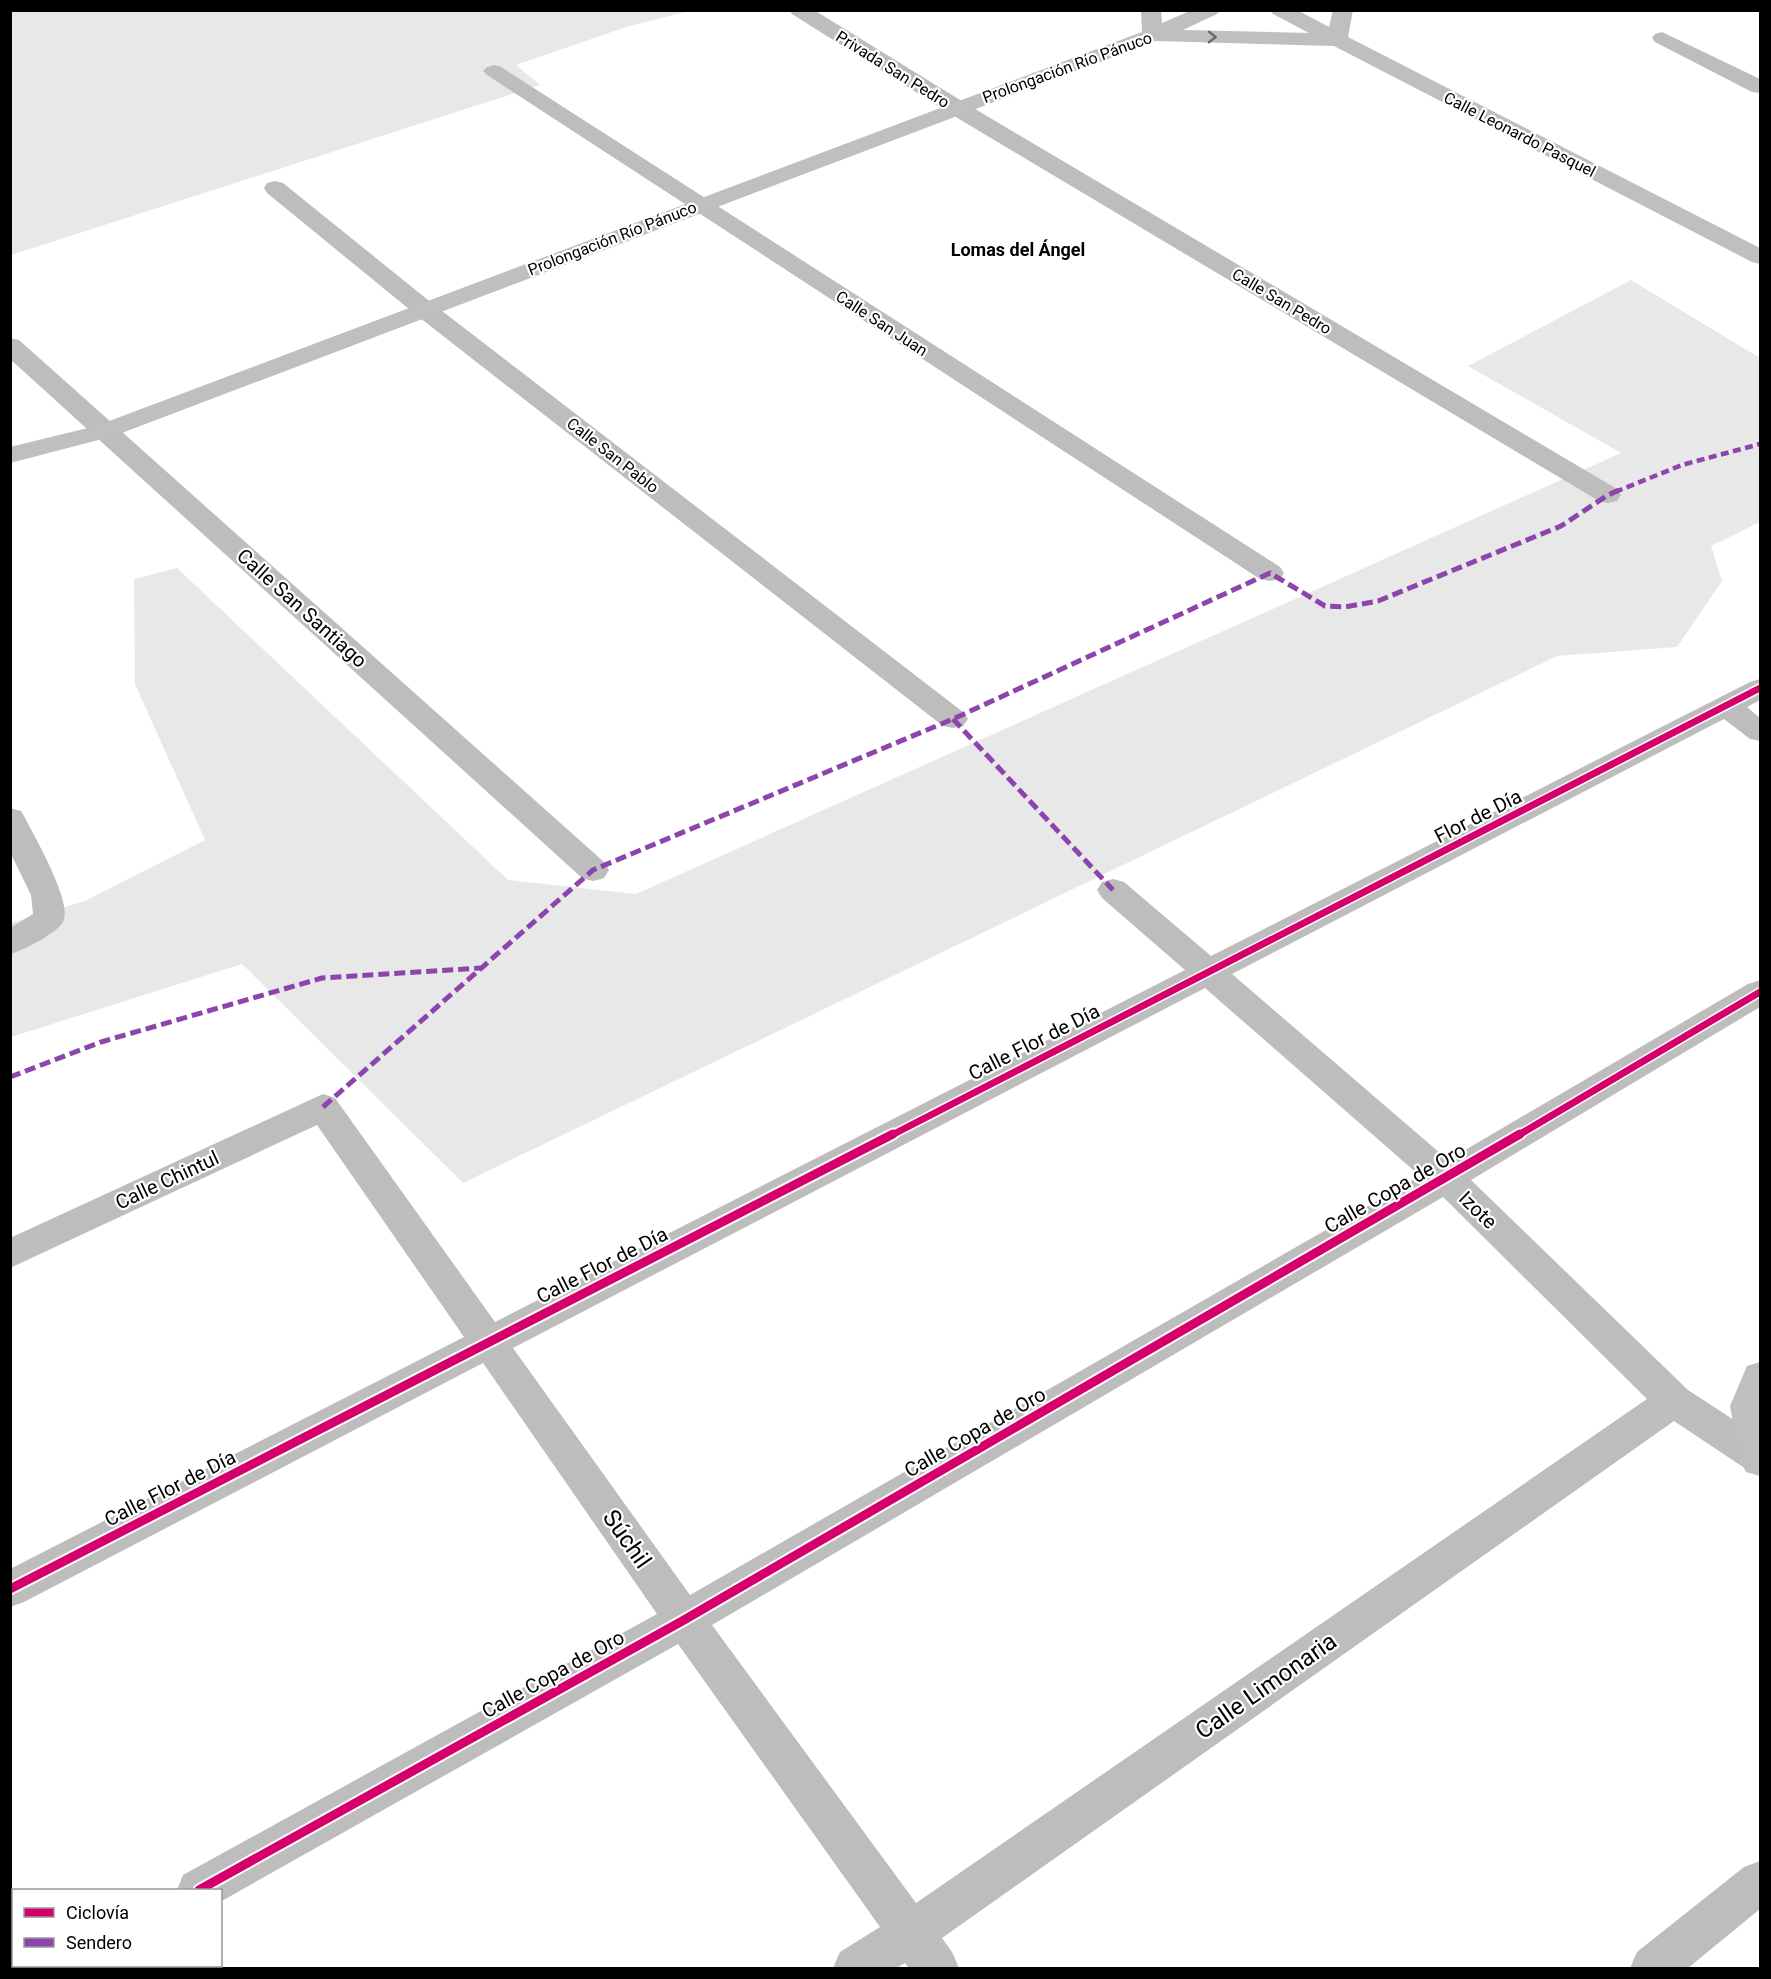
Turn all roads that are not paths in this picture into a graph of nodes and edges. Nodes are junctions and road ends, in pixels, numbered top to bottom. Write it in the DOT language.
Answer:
graph roads {
  1 [pos="799,10"];
  2 [pos="1151,10"];
  3 [pos="1210,10"];
  4 [pos="1280,10"];
  5 [pos="1342,10"];
  6 [pos="1153,35"];
  7 [pos="1662,38"];
  8 [pos="1337,40"];
  9 [pos="494,71"];
  10 [pos="1761,87"];
  11 [pos="957,108"];
  12 [pos="275,188"];
  13 [pos="698,205"];
  14 [pos="1761,257"];
  15 [pos="424,309"];
  16 [pos="10,345"];
  17 [pos="105,430"];
  18 [pos="10,455"];
  19 [pos="1608,495"];
  20 [pos="1270,573"];
  21 [pos="1761,688"];
  22 [pos="1728,707"];
  23 [pos="953,719"];
  24 [pos="1761,732"];
  25 [pos="10,818"];
  26 [pos="593,870"];
  27 [pos="1113,890"];
  28 [pos="10,943"];
  29 [pos="1209,971"];
  30 [pos="1761,992"];
  31 [pos="323,1107"];
  32 [pos="1446,1178"];
  33 [pos="10,1254"];
  34 [pos="490,1342"];
  35 [pos="1761,1377"];
  36 [pos="1674,1401"];
  37 [pos="1760,1458"];
  38 [pos="10,1589"];
  39 [pos="684,1620"];
  40 [pos="1761,1882"];
  41 [pos="202,1889"];
  42 [pos="910,1934"];
  43 [pos="856,1968"];
  44 [pos="936,1968"];
  45 [pos="1653,1968"];
  1 -- 11 [label="street, Privada San Pedro"];
  2 -- 6 [label="street"];
  3 -- 6 [label="street, Prolongación Río Pánuco"];
  4 -- 8 [label="street, Calle Leonardo Pasquel"];
  5 -- 8 [label="street"];
  6 -- 8 [label="street, one-way"];
  6 -- 11 [label="street, Prolongación Río Pánuco"];
  7 -- 10 [label="street"];
  8 -- 14 [label="street, Calle Leonardo Pasquel"];
  9 -- 13 [label="street, Calle San Juan"];
  11 -- 13 [label="street, Prolongación Río Pánuco"];
  11 -- 19 [label="street, Calle San Pedro"];
  12 -- 15 [label="street, Calle San Pablo"];
  13 -- 15 [label="street, Prolongación Río Pánuco"];
  13 -- 20 [label="street, Calle San Juan"];
  15 -- 17 [label="street, Prolongación Río Pánuco"];
  15 -- 23 [label="street, Calle San Pablo"];
  16 -- 17 [label="street, Calle San Santiago"];
  17 -- 18 [label="street, Prolongación Río Pánuco"];
  17 -- 26 [label="street, Calle San Santiago"];
  21 -- 22 [label="street, Flor de Día"];
  22 -- 24 [label="street"];
  22 -- 29 [label="street, Flor de Día"];
  25 -- 28 [label="street"];
  27 -- 29 [label="street, Izote"];
  29 -- 32 [label="street, Izote"];
  29 -- 34 [label="street, Calle Flor de Día"];
  30 -- 32 [label="street, Calle Copa de Oro"];
  31 -- 33 [label="street, Calle Chintul"];
  31 -- 34 [label="street, Súchil"];
  32 -- 36 [label="street, Izote"];
  32 -- 39 [label="street, Calle Copa de Oro"];
  34 -- 38 [label="street, Calle Flor de Día"];
  34 -- 39 [label="street, Súchil"];
  35 -- 37 [label="street"];
  36 -- 37 [label="street, Izote"];
  36 -- 42 [label="street, Calle Limonaria"];
  39 -- 41 [label="street, Calle Copa de Oro"];
  39 -- 42 [label="street, Súchil"];
  40 -- 45 [label="street"];
  42 -- 43 [label="street, Calle Limonaria"];
  42 -- 44 [label="street, Súchil"];
}
